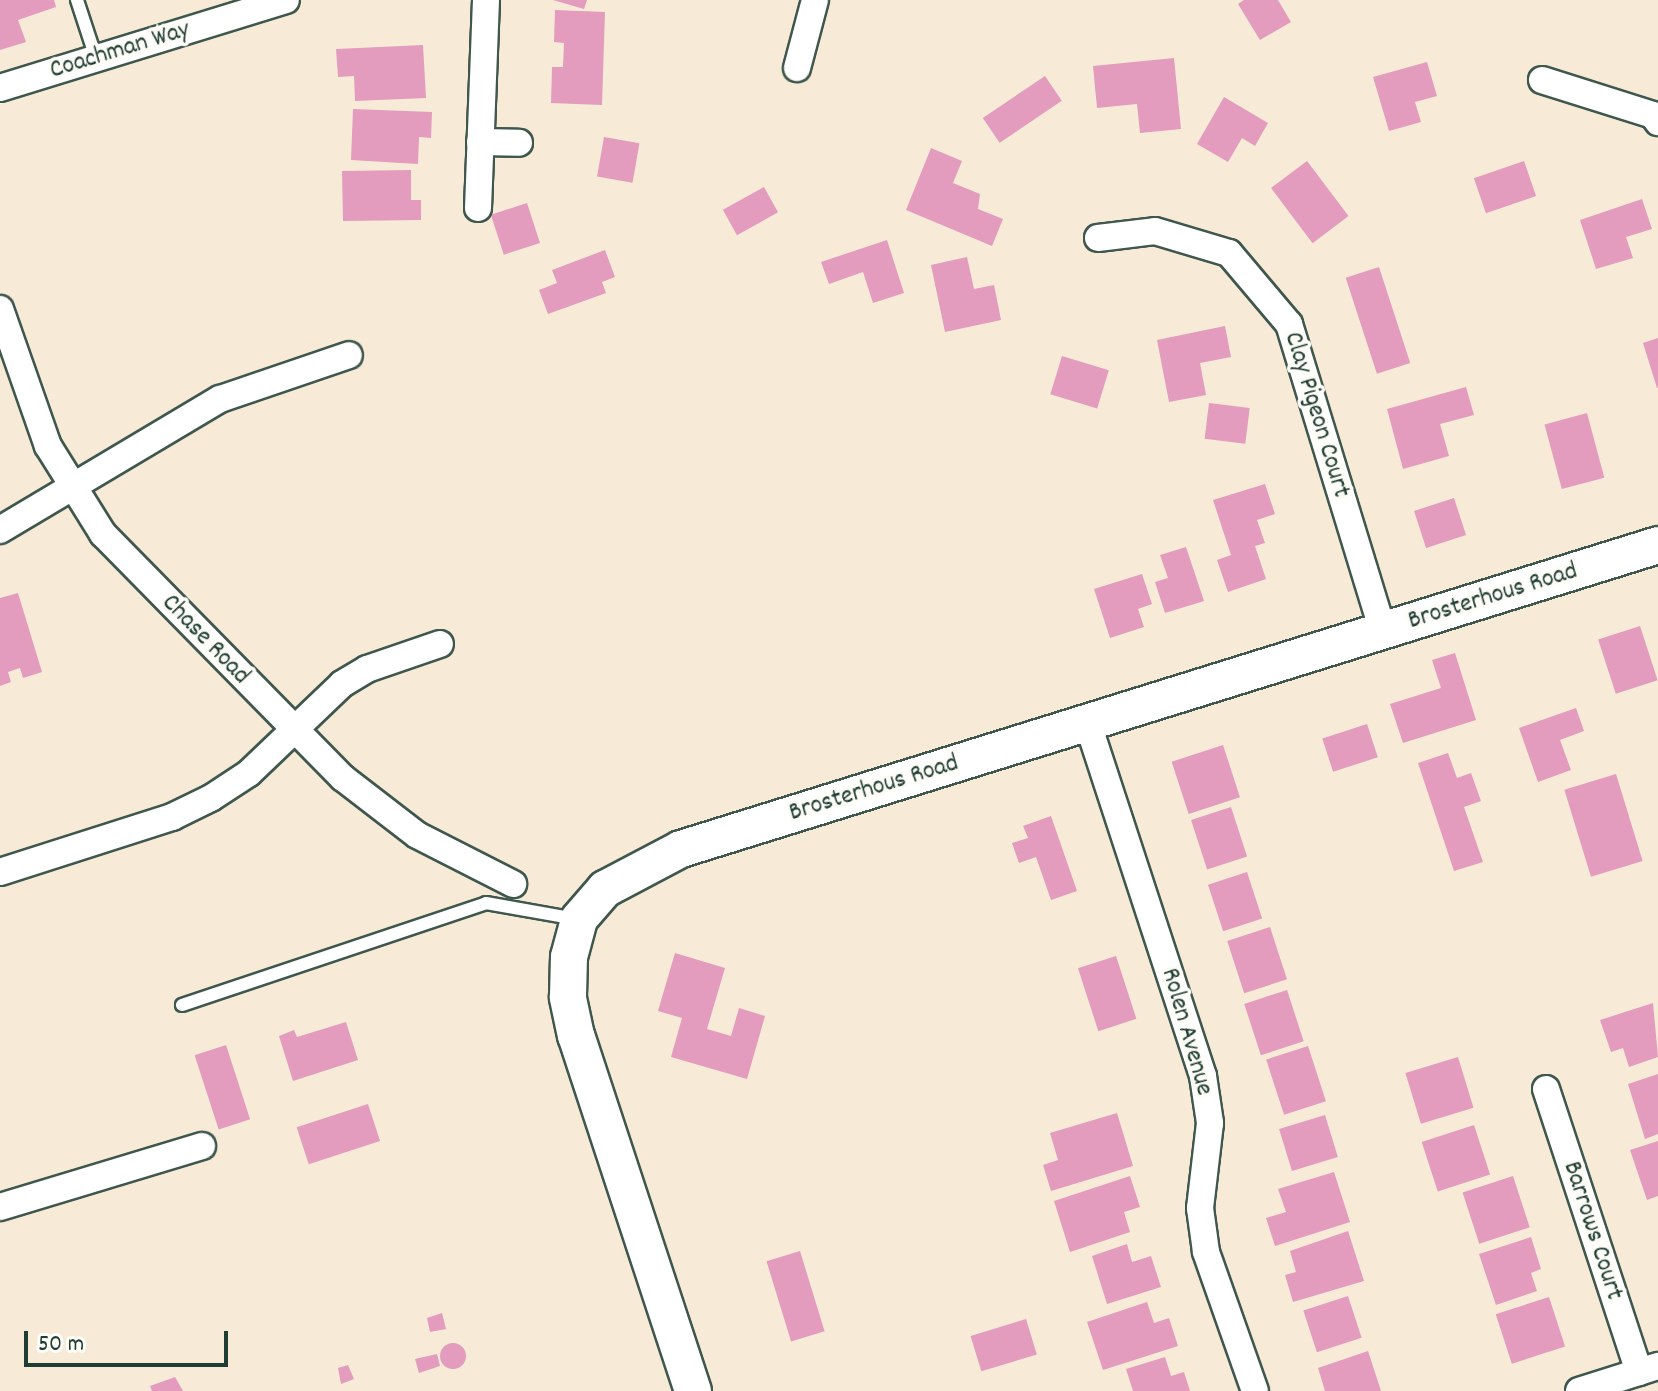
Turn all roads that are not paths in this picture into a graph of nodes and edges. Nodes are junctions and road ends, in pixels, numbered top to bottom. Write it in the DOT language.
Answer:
graph roads {
  1 [pos="77,0"];
  2 [pos="286,0"];
  3 [pos="486,0"];
  4 [pos="815,0"];
  5 [pos="232,8"];
  6 [pos="96,58"];
  7 [pos="797,68"];
  8 [pos="1542,80"];
  9 [pos="0,88"];
  10 [pos="1658,122"];
  11 [pos="480,142"];
  12 [pos="519,143"];
  13 [pos="478,208"];
  14 [pos="1098,238"];
  15 [pos="0,309"];
  16 [pos="349,355"];
  17 [pos="70,484"];
  18 [pos="0,530"];
  19 [pos="1658,545"];
  20 [pos="1383,631"];
  21 [pos="440,644"];
  22 [pos="1088,724"];
  23 [pos="293,729"];
  24 [pos="0,872"];
  25 [pos="513,884"];
  26 [pos="579,919"];
  27 [pos="182,1005"];
  28 [pos="1546,1089"];
  29 [pos="202,1146"];
  30 [pos="0,1207"];
  31 [pos="1649,1369"];
  32 [pos="693,1391"];
  33 [pos="1255,1391"];
  34 [pos="1579,1391"];
  1 -- 6 [label="lane"];
  2 -- 5 [label="street, Coachman Way"];
  3 -- 11 [label="street"];
  4 -- 7 [label="street"];
  5 -- 6 [label="street, Coachman Way"];
  6 -- 9 [label="street, Coachman Way"];
  8 -- 10 [label="street"];
  11 -- 12 [label="street"];
  11 -- 13 [label="street"];
  14 -- 20 [label="street, Clay Pigeon Court"];
  15 -- 17 [label="street, Chase Road"];
  16 -- 17 [label="street"];
  17 -- 18 [label="street"];
  17 -- 23 [label="street, Chase Road"];
  19 -- 20 [label="street, Brosterhous Road"];
  20 -- 22 [label="street, Brosterhous Road"];
  21 -- 23 [label="street"];
  22 -- 26 [label="street, Brosterhous Road"];
  22 -- 33 [label="street, Rolen Avenue"];
  23 -- 24 [label="street"];
  23 -- 25 [label="street, Chase Road"];
  26 -- 27 [label="lane"];
  26 -- 32 [label="street, Brosterhous Road"];
  28 -- 31 [label="street, Barrows Court"];
  29 -- 30 [label="street"];
  31 -- 34 [label="street"];
}
